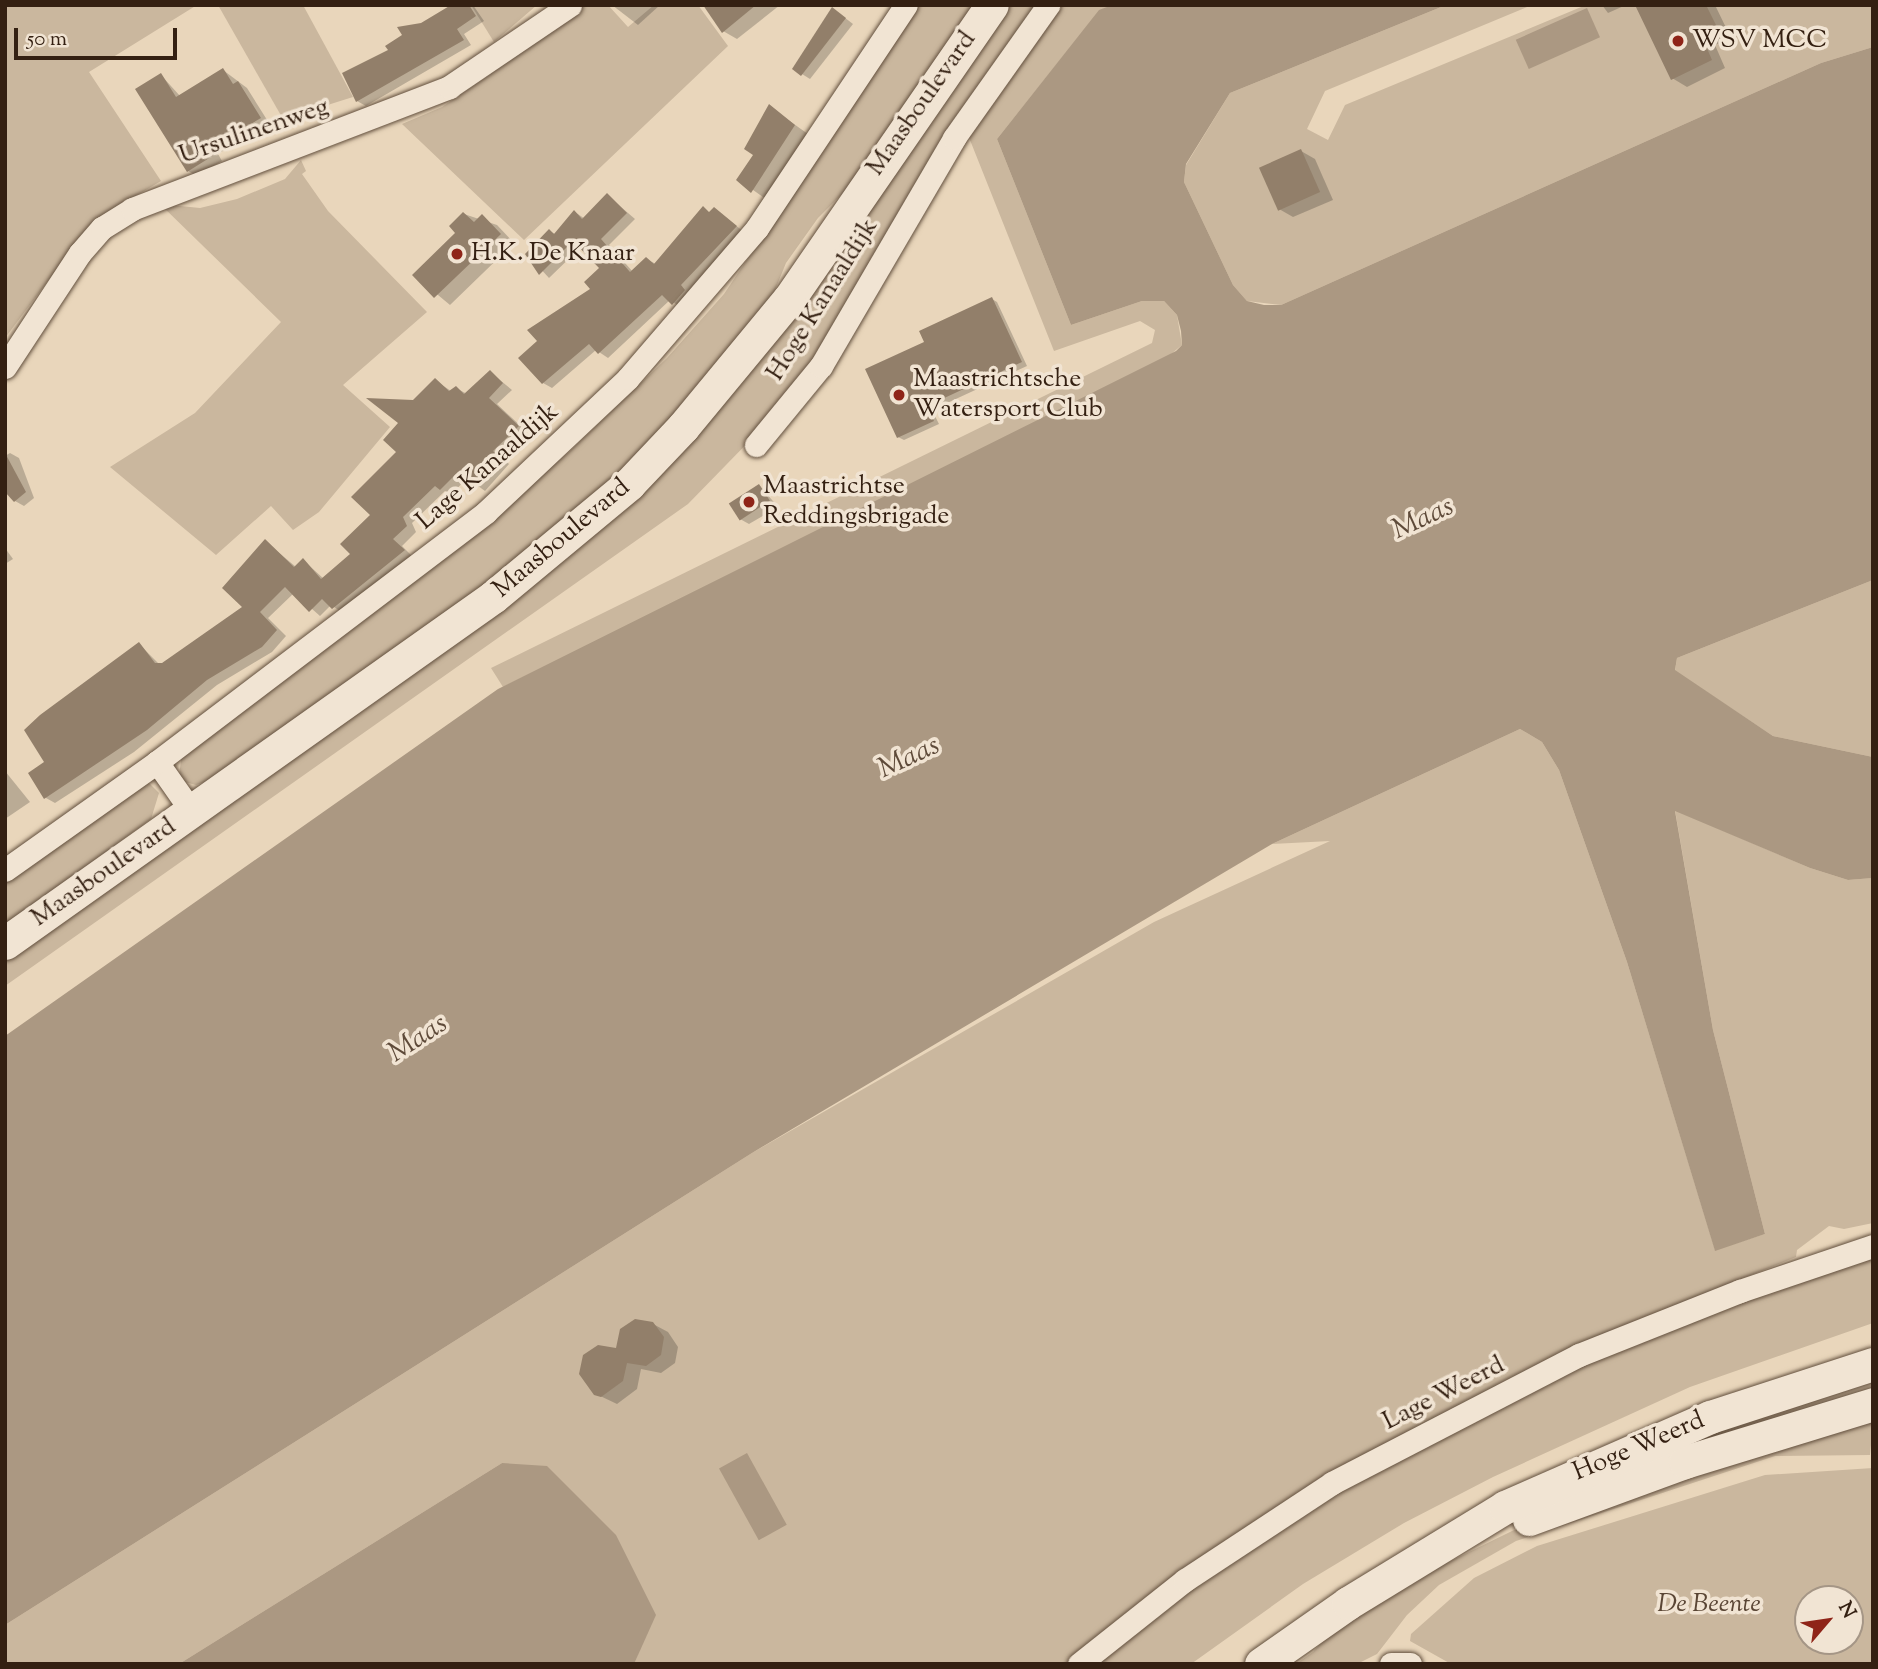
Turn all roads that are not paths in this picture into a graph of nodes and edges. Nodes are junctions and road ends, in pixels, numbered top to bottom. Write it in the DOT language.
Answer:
graph roads {
  1 [pos="570,5"];
  2 [pos="906,5"];
  3 [pos="992,5"];
  4 [pos="1048,5"];
  5 [pos="5,367"];
  6 [pos="756,445"];
  7 [pos="157,762"];
  8 [pos="192,812"];
  9 [pos="5,870"];
  10 [pos="5,943"];
  11 [pos="1873,1246"];
  12 [pos="1873,1364"];
  13 [pos="1873,1404"];
  14 [pos="1419,1561"];
  15 [pos="1079,1664"];
  16 [pos="1261,1664"];
  1 -- 5 [label="street, Ursulinenweg"];
  2 -- 7 [label="street, Lage Kanaaldijk"];
  3 -- 8 [label="street, Maasboulevard"];
  4 -- 6 [label="street, Hoge Kanaaldijk"];
  7 -- 8 [label="street"];
  7 -- 9 [label="street, Lage Kanaaldijk"];
  8 -- 10 [label="street, Maasboulevard"];
  11 -- 15 [label="street, Lage Weerd"];
  12 -- 14 [label="street, Hoge Weerd"];
  13 -- 14 [label="street, Hoge Weerd"];
  14 -- 16 [label="street, Hoge Weerd"];
}
